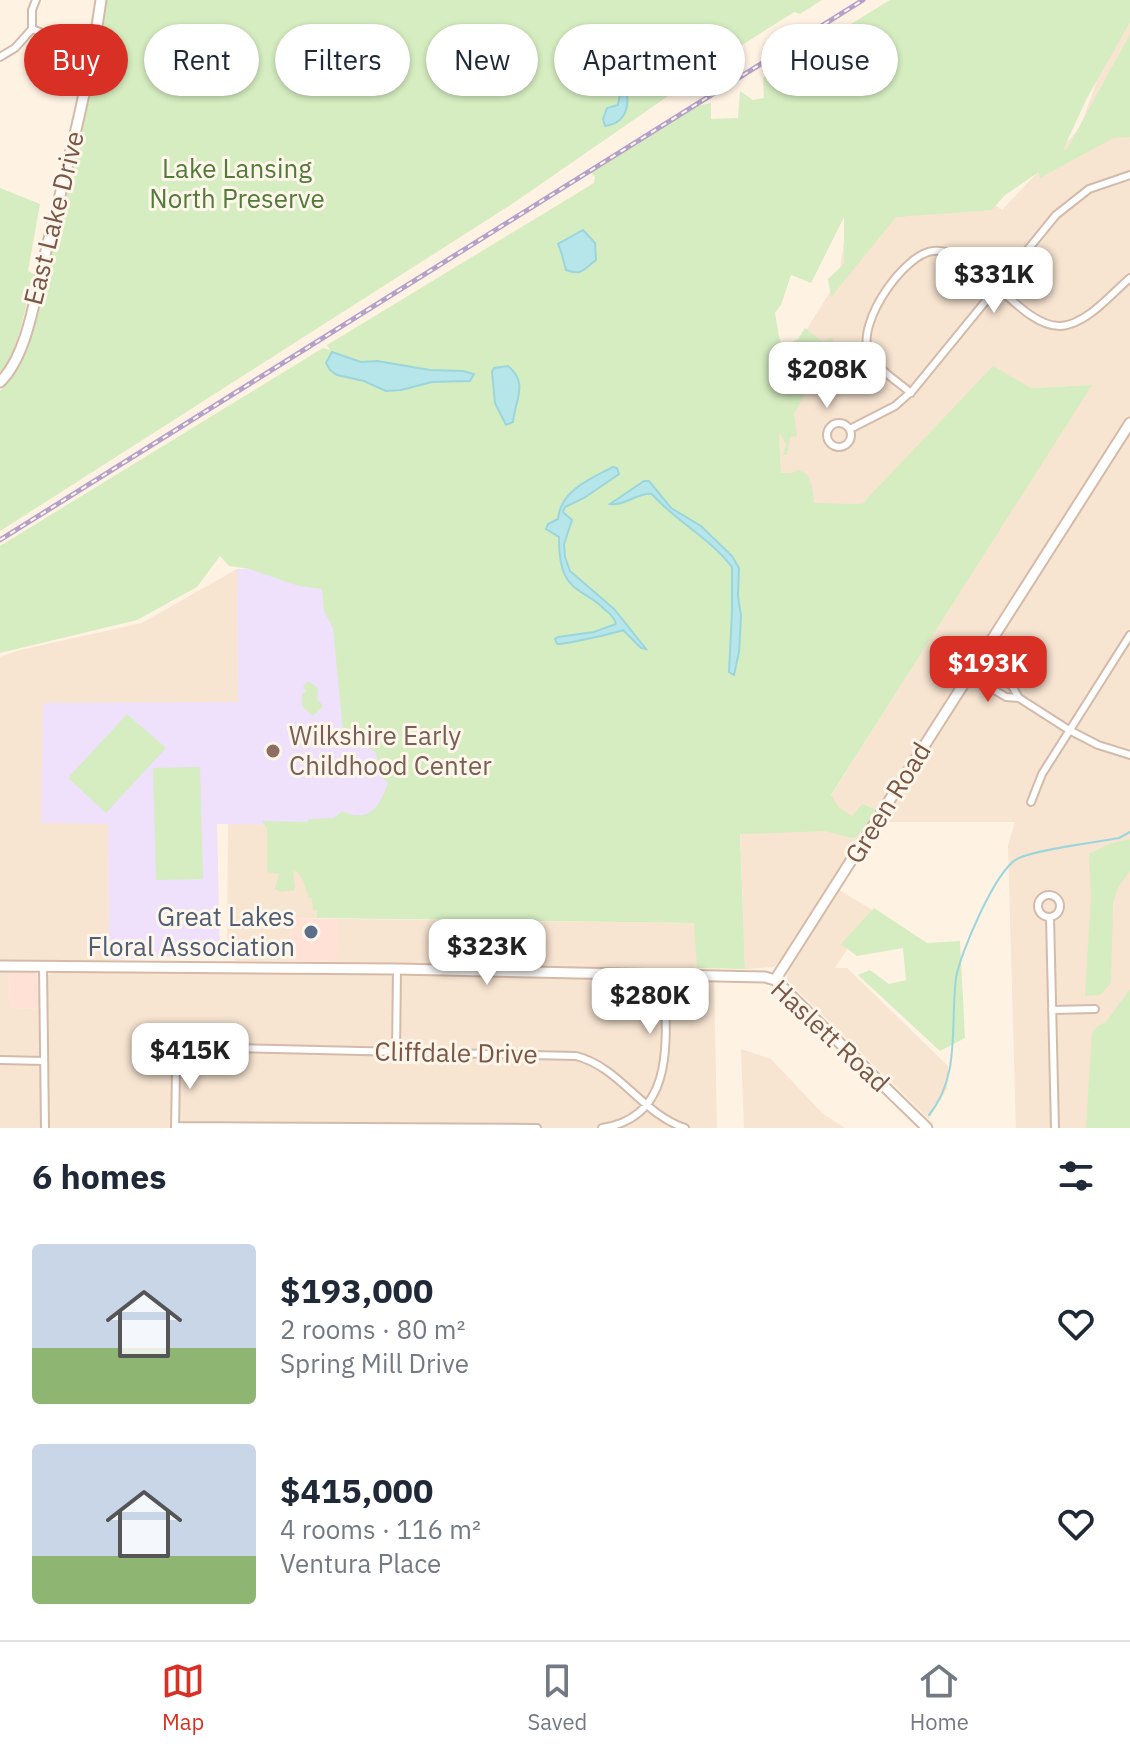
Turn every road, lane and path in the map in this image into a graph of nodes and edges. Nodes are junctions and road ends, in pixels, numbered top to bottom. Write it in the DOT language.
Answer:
graph roads {
  1 [pos="36,0"];
  2 [pos="101,0"];
  3 [pos="32,24"];
  4 [pos="98,24"];
  5 [pos="24,38"];
  6 [pos="0,57"];
  7 [pos="83,96"];
  8 [pos="1130,175"];
  9 [pos="1127,280"];
  10 [pos="997,287"];
  11 [pos="1130,291"];
  12 [pos="0,382"];
  13 [pos="911,393"];
  14 [pos="1130,423"];
  15 [pos="850,429"];
  16 [pos="1130,636"];
  17 [pos="976,664"];
  18 [pos="969,675"];
  19 [pos="1019,698"];
  20 [pos="1069,730"];
  21 [pos="1130,755"];
  22 [pos="1031,802"];
  23 [pos="1050,917"];
  24 [pos="0,966"];
  25 [pos="43,966"];
  26 [pos="397,969"];
  27 [pos="664,973"];
  28 [pos="775,980"];
  29 [pos="1095,1009"];
  30 [pos="1052,1010"];
  31 [pos="396,1052"];
  32 [pos="0,1060"];
  33 [pos="44,1061"];
  34 [pos="647,1103"];
  35 [pos="175,1127"];
  36 [pos="365,1127"];
  37 [pos="45,1128"];
  38 [pos="537,1128"];
  39 [pos="602,1128"];
  40 [pos="685,1128"];
  41 [pos="927,1128"];
  42 [pos="1055,1128"];
  1 -- 3 [label="street"];
  2 -- 4 [label="street, East Lake Drive"];
  5 -- 6 [label="street"];
  7 -- 12 [label="street, East Lake Drive"];
  8 -- 10 [label="street"];
  9 -- 10 [label="street"];
  9 -- 11 [label="street"];
  10 -- 13 [label="street"];
  10 -- 13 [label="street"];
  13 -- 15 [label="street"];
  14 -- 17 [label="street, Green Road"];
  15 -- 15 [label="street"];
  16 -- 20 [label="street"];
  17 -- 18 [label="street, Green Road"];
  17 -- 19 [label="street"];
  18 -- 19 [label="street"];
  18 -- 28 [label="street, Green Road"];
  19 -- 20 [label="street"];
  20 -- 21 [label="street"];
  20 -- 22 [label="street"];
  23 -- 30 [label="street"];
  24 -- 25 [label="street, Haslett Road"];
  25 -- 26 [label="street, Haslett Road"];
  25 -- 33 [label="street"];
  26 -- 27 [label="street, Haslett Road"];
  26 -- 31 [label="street"];
  27 -- 28 [label="street, Haslett Road"];
  27 -- 34 [label="street"];
  28 -- 41 [label="street, Haslett Road"];
  29 -- 30 [label="street"];
  30 -- 42 [label="street"];
  31 -- 34 [label="street, Cliffdale Drive"];
  31 -- 35 [label="street, Cliffdale Drive"];
  32 -- 33 [label="street"];
  33 -- 37 [label="street"];
  34 -- 39 [label="street"];
  34 -- 40 [label="street, Cliffdale Drive"];
  35 -- 36 [label="street"];
  36 -- 38 [label="street"];
}
